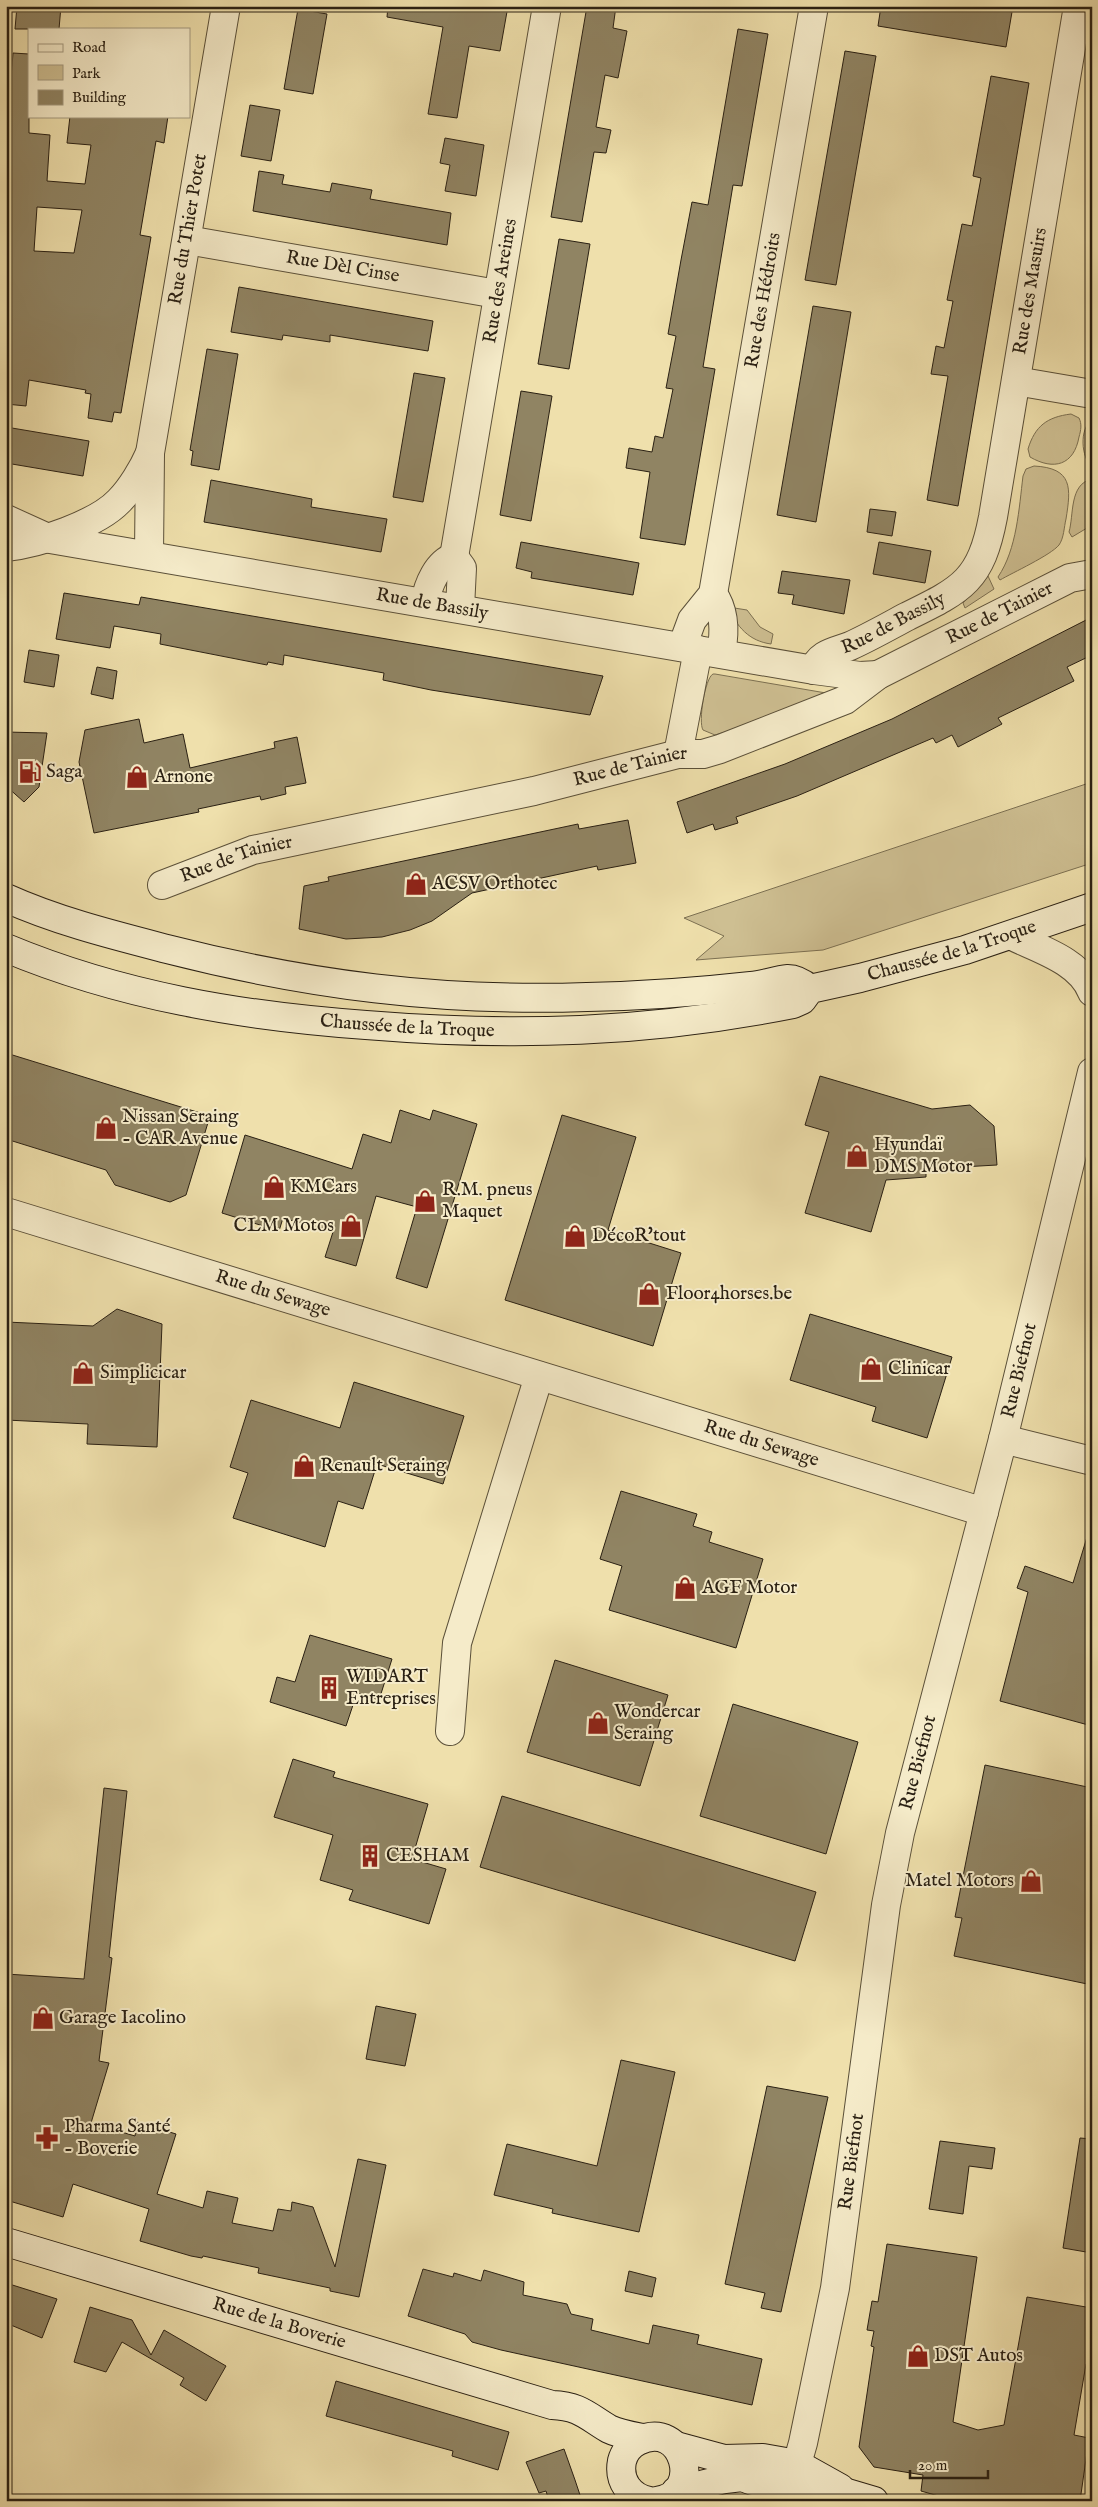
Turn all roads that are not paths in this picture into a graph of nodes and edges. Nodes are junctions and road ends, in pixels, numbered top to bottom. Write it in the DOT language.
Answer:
graph roads {
  1 [pos="226,6"];
  2 [pos="547,6"];
  3 [pos="814,6"];
  4 [pos="1078,6"];
  5 [pos="187,240"];
  6 [pos="497,294"];
  7 [pos="1016,381"];
  8 [pos="1092,394"];
  9 [pos="150,453"];
  10 [pos="119,502"];
  11 [pos="6,519"];
  12 [pos="50,539"];
  13 [pos="6,547"];
  14 [pos="1092,552"];
  15 [pos="138,553"];
  16 [pos="454,557"];
  17 [pos="972,574"];
  18 [pos="1081,576"];
  19 [pos="713,594"];
  20 [pos="425,602"];
  21 [pos="460,608"];
  22 [pos="700,650"];
  23 [pos="814,670"];
  24 [pos="878,675"];
  25 [pos="678,754"];
  26 [pos="162,885"];
  27 [pos="6,898"];
  28 [pos="1092,907"];
  29 [pos="1012,936"];
  30 [pos="6,948"];
  31 [pos="810,989"];
  32 [pos="1092,992"];
  33 [pos="1092,1072"];
  34 [pos="6,1212"];
  35 [pos="539,1376"];
  36 [pos="1003,1439"];
  37 [pos="1092,1461"];
  38 [pos="984,1512"];
  39 [pos="450,1731"];
  40 [pos="6,2242"];
  41 [pos="552,2405"];
  42 [pos="644,2438"];
  43 [pos="676,2446"];
  44 [pos="798,2464"];
  45 [pos="742,2477"];
  46 [pos="622,2478"];
  47 [pos="847,2494"];
  48 [pos="667,2496"];
  49 [pos="649,2501"];
  50 [pos="874,2501"];
  1 -- 5 [label="street, Rue du Thier Potet"];
  2 -- 6 [label="street, Rue des Areines"];
  3 -- 19 [label="street, Rue des Hédroits"];
  4 -- 7 [label="street, Rue des Masuirs"];
  5 -- 6 [label="street, Rue Dèl Cinse"];
  5 -- 9 [label="street, Rue du Thier Potet"];
  6 -- 16 [label="street, Rue des Areines"];
  7 -- 8 [label="street"];
  7 -- 17 [label="street, Rue des Masuirs"];
  9 -- 10 [label="street, Rue du Thier Potet"];
  9 -- 15 [label="street, Rue du Thier Potet"];
  10 -- 12 [label="street, Rue du Thier Potet"];
  10 -- 15 [label="street"];
  11 -- 12 [label="street, Rue de Bassily"];
  12 -- 13 [label="street, Rue de Bassily"];
  12 -- 15 [label="street, Rue de Bassily"];
  14 -- 18 [label="street, Rue de Tainier"];
  15 -- 20 [label="street, Rue de Bassily"];
  16 -- 20 [label="street"];
  16 -- 21 [label="street, Rue des Areines"];
  17 -- 23 [label="street, Rue de Bassily"];
  18 -- 24 [label="street, Rue de Tainier"];
  19 -- 22 [label="street"];
  19 -- 22 [label="street"];
  20 -- 21 [label="street, Rue de Bassily"];
  21 -- 22 [label="street, Rue de Bassily"];
  22 -- 23 [label="street, Rue de Bassily"];
  22 -- 25 [label="street"];
  23 -- 24 [label="street, Rue de Bassily"];
  24 -- 25 [label="street, Rue de Tainier"];
  25 -- 26 [label="street, Rue de Tainier"];
  27 -- 31 [label="street, Chaussée de la Troque"];
  28 -- 29 [label="street, Chaussée de la Troque"];
  29 -- 31 [label="street, Chaussée de la Troque"];
  29 -- 32 [label="street"];
  30 -- 31 [label="street, Chaussée de la Troque"];
  33 -- 36 [label="street, Rue Biefnot"];
  34 -- 35 [label="street, Rue du Sewage"];
  35 -- 38 [label="street, Rue du Sewage"];
  35 -- 39 [label="street"];
  36 -- 37 [label="street"];
  36 -- 38 [label="street, Rue Biefnot"];
  38 -- 44 [label="street, Rue Biefnot"];
  40 -- 41 [label="street, Rue de la Boverie"];
  41 -- 42 [label="street, Rue de la Boverie"];
  41 -- 46 [label="street, Rue de la Boverie"];
  42 -- 43 [label="street, Rue de la Boverie"];
  42 -- 46 [label="street"];
  43 -- 44 [label="street"];
  43 -- 48 [label="street"];
  44 -- 45 [label="street"];
  44 -- 47 [label="street"];
  45 -- 47 [label="street"];
  45 -- 48 [label="street"];
  46 -- 49 [label="street, Rue de la Boverie"];
  47 -- 50 [label="street"];
}
